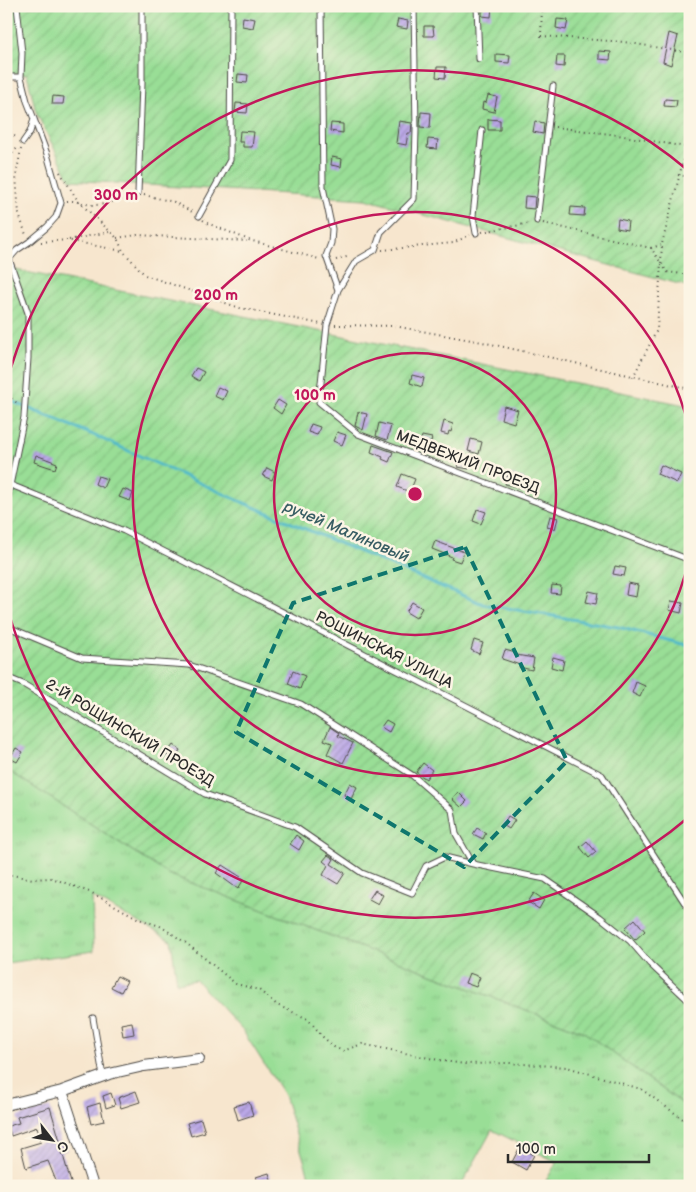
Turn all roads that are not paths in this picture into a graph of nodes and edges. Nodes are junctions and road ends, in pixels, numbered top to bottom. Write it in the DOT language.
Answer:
graph roads {
  1 [pos="17,6"];
  2 [pos="142,6"];
  3 [pos="231,6"];
  4 [pos="321,6"];
  5 [pos="414,6"];
  6 [pos="477,6"];
  7 [pos="479,59"];
  8 [pos="6,77"];
  9 [pos="21,77"];
  10 [pos="553,86"];
  11 [pos="34,120"];
  12 [pos="482,130"];
  13 [pos="23,142"];
  14 [pos="138,193"];
  15 [pos="199,216"];
  16 [pos="537,221"];
  17 [pos="476,233"];
  18 [pos="338,290"];
  19 [pos="9,485"];
  20 [pos="6,505"];
  21 [pos="690,560"];
  22 [pos="6,626"];
  23 [pos="6,677"];
  24 [pos="473,864"];
  25 [pos="690,911"];
  26 [pos="690,1002"];
  27 [pos="93,1018"];
  28 [pos="198,1059"];
  29 [pos="103,1076"];
  30 [pos="62,1092"];
  31 [pos="6,1105"];
  32 [pos="93,1186"];
  1 -- 9 [label="lane"];
  2 -- 14 [label="lane"];
  3 -- 15 [label="lane"];
  4 -- 18 [label="lane"];
  5 -- 18 [label="lane"];
  6 -- 7 [label="lane"];
  8 -- 9 [label="lane"];
  9 -- 11 [label="lane"];
  10 -- 16 [label="lane"];
  11 -- 13 [label="lane"];
  11 -- 19 [label="lane"];
  12 -- 17 [label="lane"];
  18 -- 21 [label="lane, МЕДВЕЖИЙ ПРОЕЗД"];
  19 -- 20 [label="lane"];
  19 -- 25 [label="lane, РОЩИНСКАЯ УЛИЦА"];
  22 -- 24 [label="lane"];
  23 -- 24 [label="lane, 2-Й РОЩИНСКИЙ ПРОЕЗД"];
  24 -- 26 [label="lane"];
  27 -- 29 [label="lane"];
  28 -- 29 [label="street"];
  29 -- 30 [label="street"];
  30 -- 31 [label="street"];
  30 -- 32 [label="street"];
}
